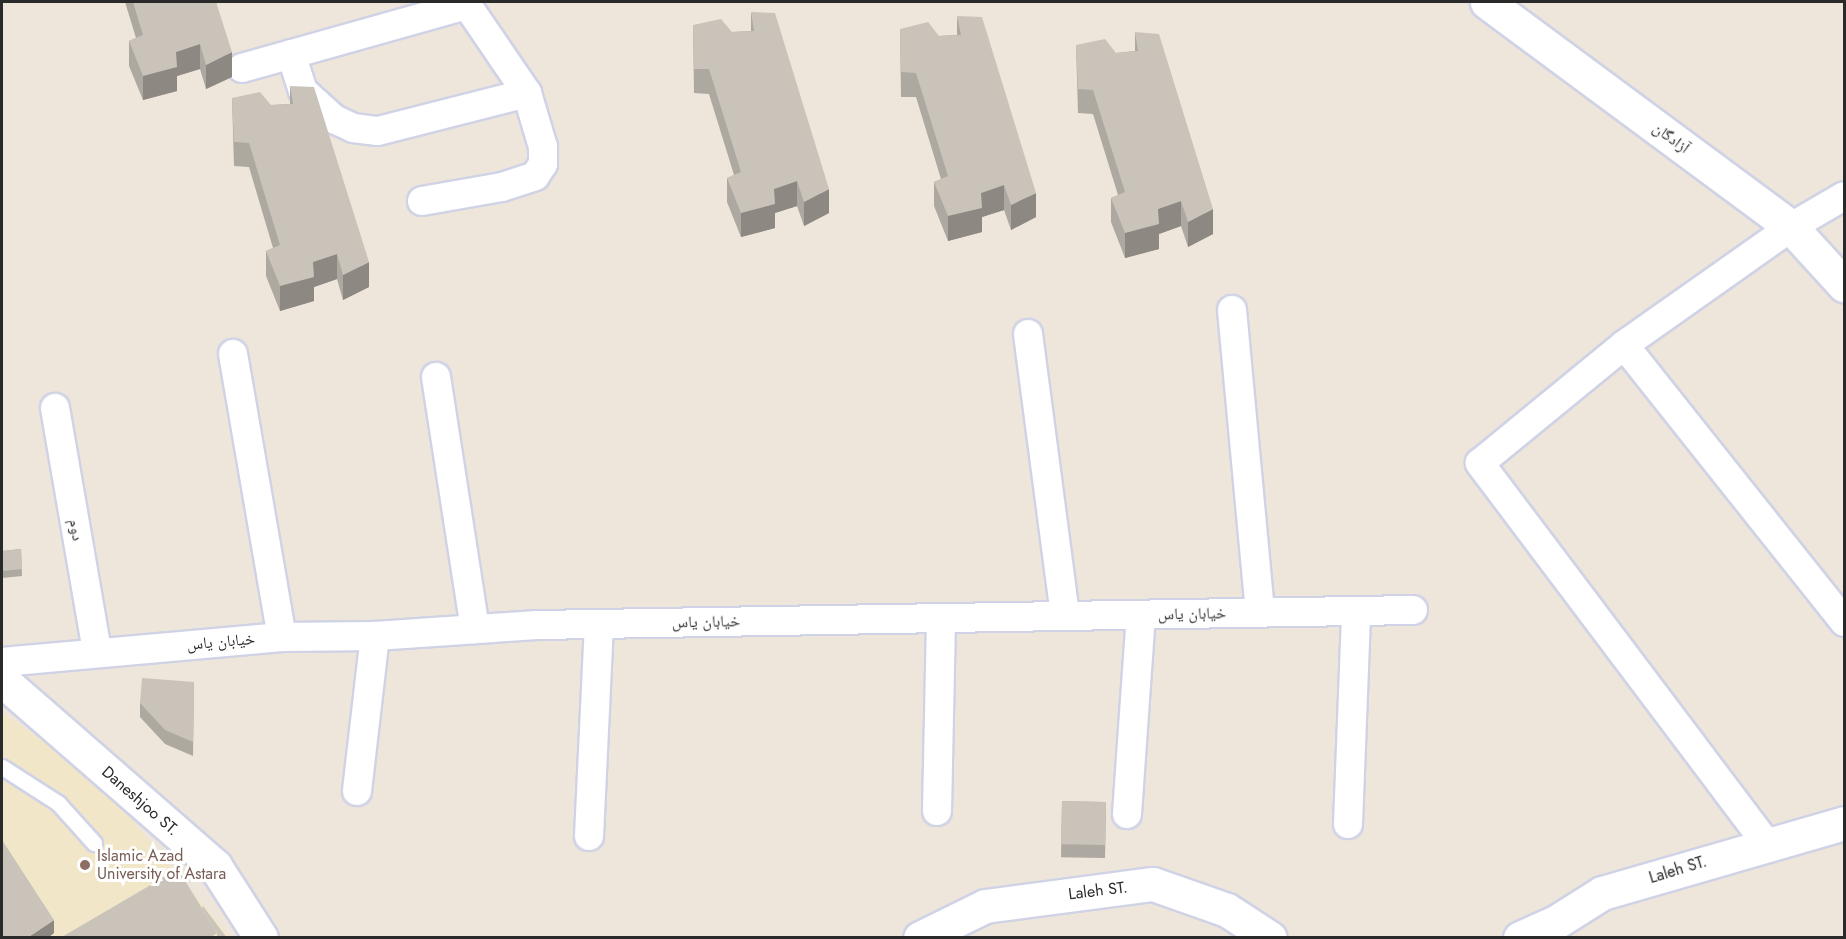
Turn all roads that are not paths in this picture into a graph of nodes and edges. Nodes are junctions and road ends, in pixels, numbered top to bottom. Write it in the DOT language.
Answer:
graph roads {
  1 [pos="1487,2"];
  2 [pos="465,3"];
  3 [pos="291,54"];
  4 [pos="242,68"];
  5 [pos="527,93"];
  6 [pos="1845,196"];
  7 [pos="422,201"];
  8 [pos="1791,226"];
  9 [pos="1845,285"];
  10 [pos="1232,310"];
  11 [pos="1028,334"];
  12 [pos="1624,345"];
  13 [pos="233,354"];
  14 [pos="436,377"];
  15 [pos="55,408"];
  16 [pos="1413,610"];
  17 [pos="1356,611"];
  18 [pos="1260,613"];
  19 [pos="1065,615"];
  20 [pos="1141,615"];
  21 [pos="941,618"];
  22 [pos="1845,622"];
  23 [pos="599,624"];
  24 [pos="475,629"];
  25 [pos="375,636"];
  26 [pos="282,638"];
  27 [pos="97,652"];
  28 [pos="2,662"];
  29 [pos="2,680"];
  30 [pos="2,767"];
  31 [pos="357,791"];
  32 [pos="937,811"];
  33 [pos="1127,814"];
  34 [pos="1845,823"];
  35 [pos="1348,824"];
  36 [pos="589,836"];
  37 [pos="94,843"];
  38 [pos="1766,843"];
  39 [pos="923,937"];
  40 [pos="261,938"];
  41 [pos="1270,938"];
  42 [pos="1520,938"];
  1 -- 8 [label="street, آزادگان"];
  2 -- 3 [label="street"];
  2 -- 5 [label="street"];
  3 -- 4 [label="street"];
  3 -- 5 [label="street"];
  5 -- 7 [label="street"];
  6 -- 8 [label="street"];
  8 -- 9 [label="street, آزادگان"];
  8 -- 12 [label="street"];
  10 -- 18 [label="street"];
  11 -- 19 [label="street"];
  12 -- 22 [label="street"];
  12 -- 38 [label="street"];
  13 -- 26 [label="street"];
  14 -- 24 [label="street"];
  15 -- 27 [label="street, دوم"];
  16 -- 17 [label="street, خیابان یاس"];
  17 -- 18 [label="street, خیابان یاس"];
  17 -- 35 [label="street"];
  18 -- 20 [label="street, خیابان یاس"];
  19 -- 20 [label="street, خیابان یاس"];
  19 -- 21 [label="street, خیابان یاس"];
  20 -- 33 [label="street"];
  21 -- 23 [label="street, خیابان یاس"];
  21 -- 32 [label="street"];
  23 -- 24 [label="street, خیابان یاس"];
  23 -- 36 [label="street"];
  24 -- 25 [label="street, خیابان یاس"];
  25 -- 26 [label="street, خیابان یاس"];
  25 -- 31 [label="street"];
  26 -- 27 [label="street, خیابان یاس"];
  27 -- 28 [label="street, خیابان یاس"];
  29 -- 40 [label="street, Daneshjoo ST."];
  30 -- 37 [label="lane"];
  34 -- 38 [label="street, Laleh ST."];
  38 -- 42 [label="street, Laleh ST."];
  39 -- 41 [label="street, Laleh ST."];
}
